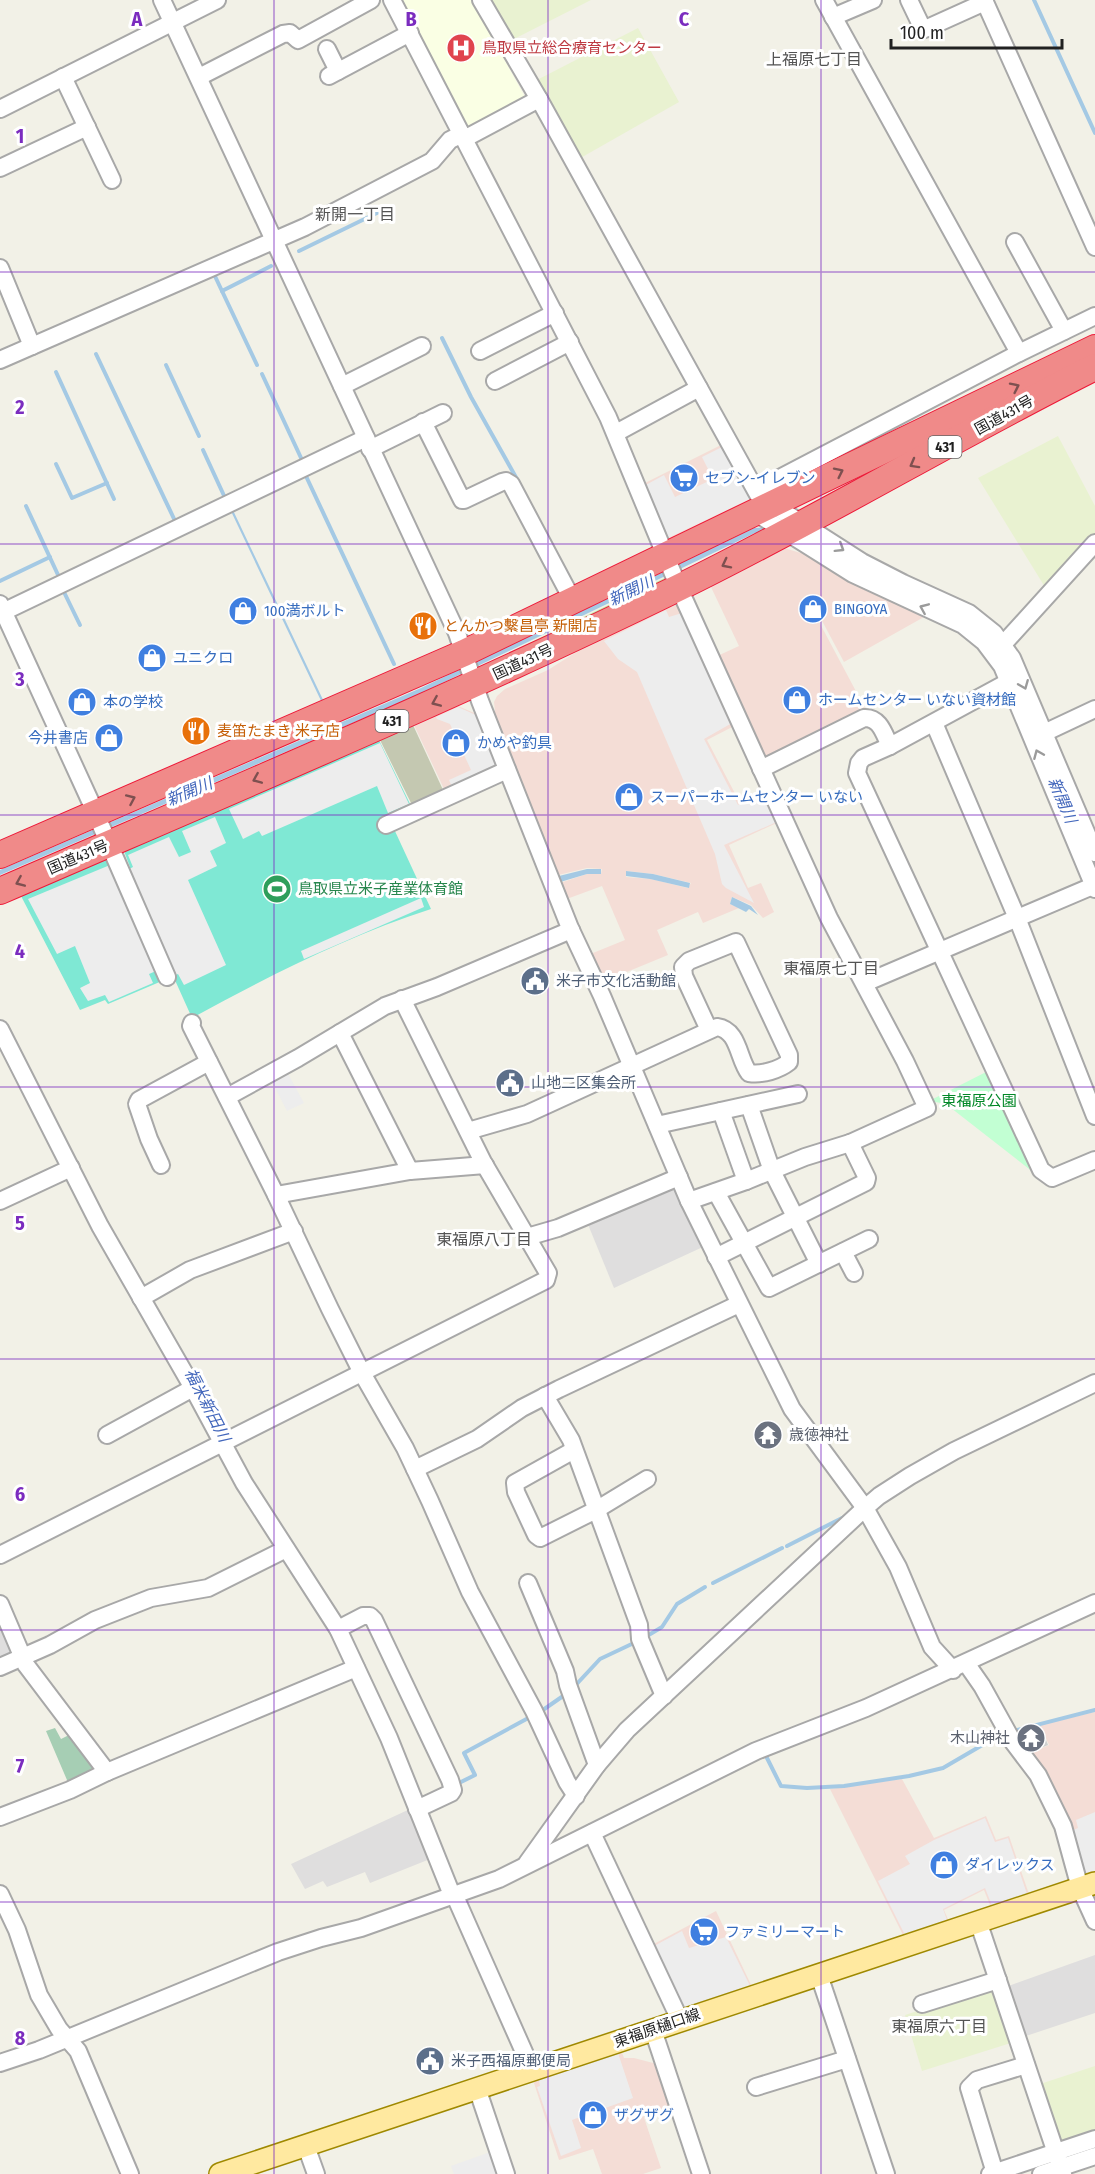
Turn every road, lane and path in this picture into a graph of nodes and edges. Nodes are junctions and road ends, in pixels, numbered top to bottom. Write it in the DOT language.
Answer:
graph roads {
  1 [pos="162,0"];
  2 [pos="217,0"];
  3 [pos="371,0"];
  4 [pos="392,0"];
  5 [pos="481,0"];
  6 [pos="824,0"];
  7 [pos="873,0"];
  8 [pos="909,0"];
  9 [pos="984,1"];
  10 [pos="833,17"];
  11 [pos="173,22"];
  12 [pos="410,33"];
  13 [pos="327,50"];
  14 [pos="63,77"];
  15 [pos="199,77"];
  16 [pos="538,99"];
  17 [pos="0,109"];
  18 [pos="87,127"];
  19 [pos="463,136"];
  20 [pos="0,168"];
  21 [pos="112,180"];
  22 [pos="1090,222"];
  23 [pos="275,240"];
  24 [pos="1015,242"];
  25 [pos="1095,247"];
  26 [pos="0,268"];
  27 [pos="555,312"];
  28 [pos="1095,316"];
  29 [pos="1064,331"];
  30 [pos="570,342"];
  31 [pos="32,346"];
  32 [pos="422,346"];
  33 [pos="1095,348"];
  34 [pos="480,351"];
  35 [pos="1019,353"];
  36 [pos="0,360"];
  37 [pos="1095,367"];
  38 [pos="495,381"];
  39 [pos="342,386"];
  40 [pos="699,388"];
  41 [pos="443,413"];
  42 [pos="423,422"];
  43 [pos="616,433"];
  44 [pos="368,443"];
  45 [pos="780,521"];
  46 [pos="1095,543"];
  47 [pos="667,557"];
  48 [pos="679,586"];
  49 [pos="573,601"];
  50 [pos="2,608"];
  51 [pos="999,650"];
  52 [pos="465,657"];
  53 [pos="474,681"];
  54 [pos="1008,682"];
  55 [pos="1095,709"];
  56 [pos="934,723"];
  57 [pos="1044,732"];
  58 [pos="890,746"];
  59 [pos="507,770"];
  60 [pos="761,770"];
  61 [pos="97,816"];
  62 [pos="386,825"];
  63 [pos="108,842"];
  64 [pos="1095,853"];
  65 [pos="0,855"];
  66 [pos="1094,887"];
  67 [pos="0,891"];
  68 [pos="1017,918"];
  69 [pos="571,930"];
  70 [pos="941,951"];
  71 [pos="167,977"];
  72 [pos="865,983"];
  73 [pos="402,999"];
  74 [pos="192,1023"];
  75 [pos="0,1029"];
  76 [pos="709,1030"];
  77 [pos="340,1033"];
  78 [pos="209,1062"];
  79 [pos="632,1067"];
  80 [pos="798,1094"];
  81 [pos="227,1097"];
  82 [pos="748,1105"];
  83 [pos="721,1111"];
  84 [pos="1095,1116"];
  85 [pos="657,1125"];
  86 [pos="468,1131"];
  87 [pos="850,1143"];
  88 [pos="1095,1160"];
  89 [pos="485,1164"];
  90 [pos="161,1165"];
  91 [pos="71,1168"];
  92 [pos="410,1171"];
  93 [pos="772,1171"];
  94 [pos="679,1177"];
  95 [pos="746,1181"];
  96 [pos="716,1192"];
  97 [pos="276,1195"];
  98 [pos="2,1196"];
  99 [pos="689,1201"];
  100 [pos="795,1217"];
  101 [pos="294,1231"];
  102 [pos="527,1237"];
  103 [pos="869,1239"];
  104 [pos="745,1243"];
  105 [pos="843,1252"];
  106 [pos="716,1257"];
  107 [pos="819,1264"];
  108 [pos="854,1274"];
  109 [pos="145,1295"];
  110 [pos="739,1304"];
  111 [pos="362,1373"];
  112 [pos="1095,1383"];
  113 [pos="193,1388"];
  114 [pos="545,1396"];
  115 [pos="107,1435"];
  116 [pos="225,1442"];
  117 [pos="574,1450"];
  118 [pos="415,1469"];
  119 [pos="647,1479"];
  120 [pos="865,1508"];
  121 [pos="596,1510"];
  122 [pos="286,1549"];
  123 [pos="0,1555"];
  124 [pos="528,1583"];
  125 [pos="0,1604"];
  126 [pos="1095,1604"];
  127 [pos="341,1627"];
  128 [pos="22,1658"];
  129 [pos="960,1666"];
  130 [pos="0,1667"];
  131 [pos="356,1668"];
  132 [pos="664,1696"];
  133 [pos="597,1765"];
  134 [pos="107,1772"];
  135 [pos="576,1796"];
  136 [pos="417,1809"];
  137 [pos="0,1817"];
  138 [pos="592,1833"];
  139 [pos="525,1866"];
  140 [pos="1088,1885"];
  141 [pos="0,1894"];
  142 [pos="453,1894"];
  143 [pos="978,1921"];
  144 [pos="1095,1921"];
  145 [pos="819,1975"];
  146 [pos="998,1980"];
  147 [pos="922,2004"];
  148 [pos="680,2020"];
  149 [pos="653,2030"];
  150 [pos="68,2037"];
  151 [pos="847,2059"];
  152 [pos="0,2063"];
  153 [pos="1026,2065"];
  154 [pos="532,2070"];
  155 [pos="756,2087"];
  156 [pos="477,2088"];
  157 [pos="1095,2139"];
  158 [pos="306,2146"];
  159 [pos="1095,2156"];
  160 [pos="1060,2165"];
  161 [pos="993,2173"];
  162 [pos="130,2174"];
  163 [pos="220,2174"];
  164 [pos="316,2174"];
  165 [pos="506,2174"];
  166 [pos="701,2174"];
  167 [pos="886,2174"];
  168 [pos="1041,2174"];
  1 -- 11 [label="street"];
  2 -- 11 [label="street"];
  3 -- 15 [label="street"];
  4 -- 12 [label="street"];
  5 -- 16 [label="street"];
  6 -- 10 [label="street"];
  7 -- 10 [label="street"];
  8 -- 9 [label="street"];
  9 -- 22 [label="street"];
  10 -- 35 [label="street"];
  11 -- 14 [label="street"];
  11 -- 15 [label="street"];
  12 -- 13 [label="street"];
  12 -- 19 [label="street"];
  14 -- 17 [label="street"];
  14 -- 18 [label="street"];
  15 -- 23 [label="street"];
  16 -- 19 [label="street"];
  16 -- 40 [label="street"];
  18 -- 20 [label="street"];
  18 -- 21 [label="street"];
  19 -- 23 [label="street"];
  19 -- 27 [label="street"];
  22 -- 25 [label="street"];
  23 -- 31 [label="street"];
  23 -- 39 [label="street"];
  24 -- 29 [label="street"];
  26 -- 31 [label="street"];
  27 -- 30 [label="street"];
  27 -- 34 [label="street"];
  28 -- 29 [label="street"];
  29 -- 35 [label="street"];
  30 -- 38 [label="street"];
  30 -- 43 [label="street"];
  31 -- 36 [label="street"];
  32 -- 39 [label="street"];
  45 -- 33 [label="highway, 国道431号 / 431, one-way"];
  35 -- 45 [label="street"];
  37 -- 45 [label="highway, 国道431号 / 431, one-way"];
  39 -- 44 [label="street"];
  40 -- 43 [label="street"];
  40 -- 45 [label="street"];
  41 -- 42 [label="street"];
  42 -- 44 [label="street"];
  42 -- 49 [label="street"];
  43 -- 47 [label="street"];
  44 -- 50 [label="street"];
  44 -- 52 [label="street"];
  45 -- 47 [label="highway, 国道431号 / 431"];
  45 -- 48 [label="highway, 国道431号 / 431, one-way"];
  45 -- 51 [label="street"];
  46 -- 51 [label="street"];
  47 -- 48 [label="street"];
  47 -- 49 [label="highway, 国道431号 / 431"];
  48 -- 53 [label="highway, 国道431号 / 431"];
  48 -- 60 [label="street"];
  49 -- 52 [label="highway, 国道431号 / 431"];
  50 -- 61 [label="street"];
  51 -- 54 [label="street"];
  51 -- 57 [label="street, one-way"];
  52 -- 53 [label="street"];
  61 -- 52 [label="highway, 国道431号 / 431, one-way"];
  53 -- 59 [label="street"];
  53 -- 63 [label="highway, 国道431号 / 431, one-way"];
  54 -- 56 [label="street"];
  66 -- 54 [label="street, one-way"];
  55 -- 57 [label="street"];
  56 -- 58 [label="street"];
  56 -- 68 [label="street"];
  57 -- 64 [label="street"];
  58 -- 60 [label="street"];
  58 -- 70 [label="street"];
  59 -- 62 [label="street"];
  59 -- 69 [label="street"];
  60 -- 72 [label="street"];
  61 -- 63 [label="street"];
  61 -- 65 [label="highway, 国道431号 / 431"];
  63 -- 67 [label="highway, 国道431号 / 431, one-way"];
  63 -- 71 [label="street"];
  66 -- 68 [label="street"];
  68 -- 70 [label="street"];
  68 -- 84 [label="street"];
  69 -- 73 [label="street"];
  69 -- 79 [label="street"];
  70 -- 72 [label="street"];
  70 -- 88 [label="street"];
  72 -- 87 [label="street"];
  73 -- 77 [label="street"];
  73 -- 86 [label="street"];
  74 -- 78 [label="street"];
  75 -- 91 [label="street"];
  76 -- 76 [label="street"];
  76 -- 79 [label="street"];
  77 -- 81 [label="street"];
  77 -- 92 [label="street"];
  78 -- 81 [label="street"];
  78 -- 90 [label="street"];
  79 -- 85 [label="street"];
  79 -- 86 [label="street"];
  80 -- 82 [label="street"];
  81 -- 97 [label="street"];
  82 -- 83 [label="street"];
  82 -- 93 [label="street"];
  83 -- 85 [label="street"];
  83 -- 95 [label="street"];
  85 -- 94 [label="street"];
  86 -- 89 [label="street"];
  87 -- 93 [label="street"];
  87 -- 100 [label="street"];
  89 -- 92 [label="street"];
  89 -- 102 [label="street"];
  91 -- 98 [label="street"];
  91 -- 109 [label="street"];
  92 -- 97 [label="street"];
  93 -- 95 [label="street"];
  93 -- 100 [label="street"];
  94 -- 99 [label="street"];
  94 -- 102 [label="street"];
  95 -- 96 [label="street"];
  96 -- 99 [label="street"];
  96 -- 104 [label="street"];
  97 -- 101 [label="street"];
  99 -- 106 [label="street"];
  100 -- 104 [label="street"];
  100 -- 107 [label="street"];
  101 -- 109 [label="street"];
  101 -- 111 [label="street"];
  102 -- 111 [label="street"];
  103 -- 105 [label="street"];
  104 -- 106 [label="street"];
  104 -- 107 [label="street"];
  105 -- 107 [label="street"];
  105 -- 108 [label="street"];
  106 -- 110 [label="street"];
  109 -- 113 [label="street"];
  110 -- 114 [label="street"];
  110 -- 120 [label="street"];
  111 -- 116 [label="street"];
  111 -- 118 [label="street"];
  112 -- 120 [label="street"];
  113 -- 115 [label="street"];
  113 -- 116 [label="street"];
  114 -- 117 [label="street"];
  114 -- 118 [label="street"];
  116 -- 122 [label="street"];
  116 -- 123 [label="street"];
  117 -- 121 [label="street"];
  117 -- 121 [label="street"];
  118 -- 135 [label="street"];
  119 -- 121 [label="street"];
  120 -- 129 [label="street"];
  120 -- 132 [label="street"];
  121 -- 132 [label="street"];
  122 -- 127 [label="street"];
  122 -- 128 [label="street"];
  124 -- 133 [label="street"];
  125 -- 128 [label="street"];
  126 -- 129 [label="street"];
  127 -- 131 [label="street"];
  127 -- 136 [label="street"];
  128 -- 130 [label="street"];
  128 -- 134 [label="street"];
  129 -- 138 [label="street"];
  129 -- 140 [label="street"];
  131 -- 134 [label="street"];
  131 -- 136 [label="street"];
  132 -- 133 [label="street"];
  133 -- 135 [label="street"];
  134 -- 137 [label="street"];
  135 -- 139 [label="street"];
  136 -- 142 [label="street"];
  138 -- 139 [label="street"];
  138 -- 148 [label="street"];
  139 -- 142 [label="street"];
  140 -- 143 [label="main road, 東福原樋口線"];
  140 -- 144 [label="street"];
  141 -- 150 [label="street"];
  142 -- 150 [label="street"];
  142 -- 154 [label="street"];
  143 -- 145 [label="main road, 東福原樋口線"];
  143 -- 146 [label="street"];
  145 -- 148 [label="main road, 東福原樋口線"];
  145 -- 151 [label="street"];
  146 -- 147 [label="street"];
  146 -- 153 [label="street"];
  148 -- 149 [label="main road, 東福原樋口線"];
  149 -- 154 [label="main road, 東福原樋口線"];
  149 -- 166 [label="street"];
  150 -- 152 [label="street"];
  150 -- 162 [label="street"];
  151 -- 155 [label="street"];
  151 -- 167 [label="street"];
  153 -- 160 [label="street"];
  153 -- 161 [label="street"];
  154 -- 156 [label="main road, 東福原樋口線"];
  156 -- 158 [label="main road, 東福原樋口線"];
  156 -- 165 [label="street"];
  157 -- 160 [label="street"];
  158 -- 163 [label="main road, 東福原樋口線"];
  158 -- 164 [label="street"];
  159 -- 160 [label="street"];
  160 -- 161 [label="street"];
  160 -- 168 [label="street"];
}
